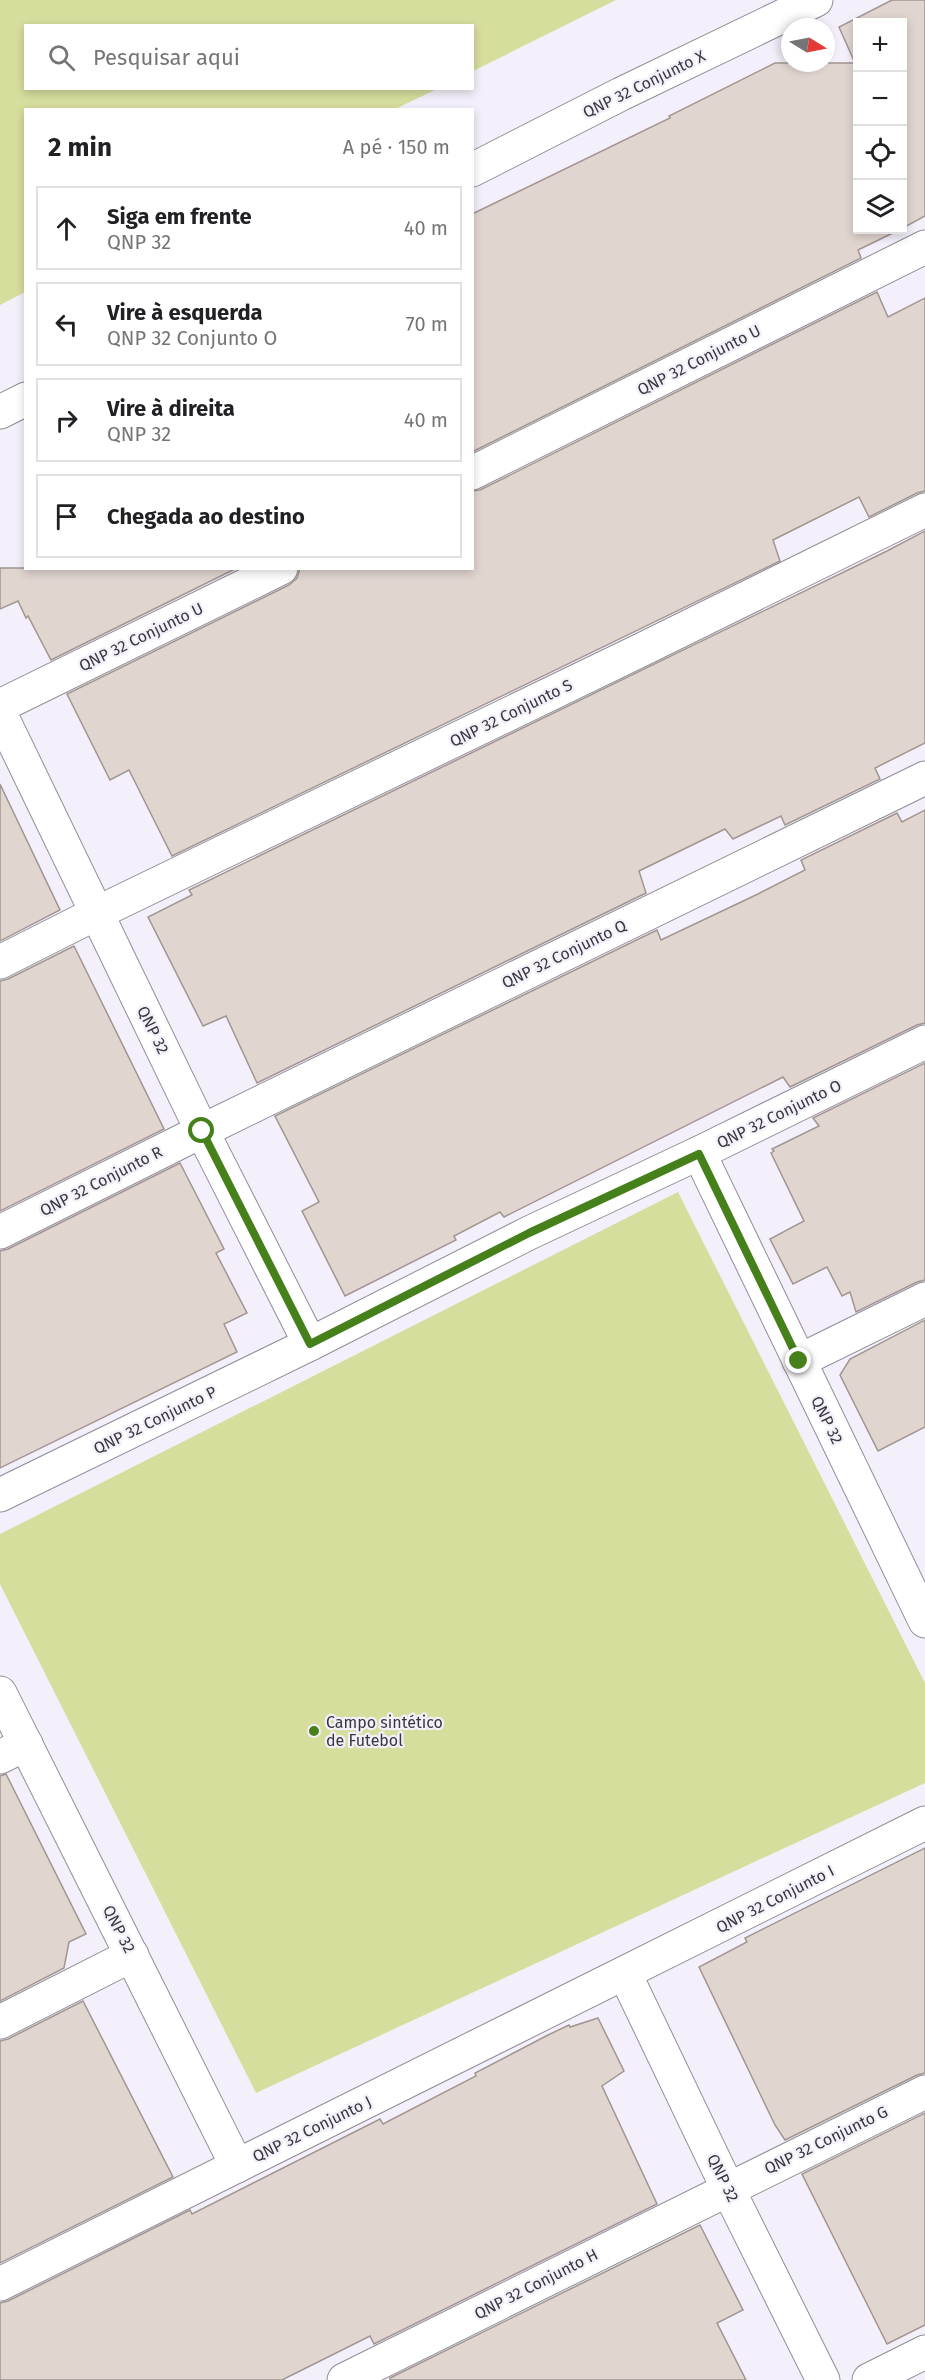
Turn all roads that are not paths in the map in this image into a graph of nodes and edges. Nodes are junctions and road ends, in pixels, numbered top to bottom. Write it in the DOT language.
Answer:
graph roads {
  1 [pos="816,0"];
  2 [pos="474,169"];
  3 [pos="925,247"];
  4 [pos="24,400"];
  5 [pos="0,412"];
  6 [pos="474,472"];
  7 [pos="925,510"];
  8 [pos="277,570"];
  9 [pos="0,706"];
  10 [pos="0,713"];
  11 [pos="925,778"];
  12 [pos="97,913"];
  13 [pos="0,962"];
  14 [pos="925,1042"];
  15 [pos="202,1131"];
  16 [pos="699,1154"];
  17 [pos="0,1232"];
  18 [pos="925,1299"];
  19 [pos="310,1344"];
  20 [pos="799,1361"];
  21 [pos="0,1495"];
  22 [pos="913,1567"];
  23 [pos="925,1621"];
  24 [pos="0,1693"];
  25 [pos="13,1750"];
  26 [pos="925,1823"];
  27 [pos="132,1955"];
  28 [pos="626,1974"];
  29 [pos="0,2022"];
  30 [pos="925,2092"];
  31 [pos="237,2166"];
  32 [pos="728,2189"];
  33 [pos="0,2284"];
  34 [pos="925,2352"];
  35 [pos="344,2380"];
  36 [pos="823,2380"];
  37 [pos="869,2380"];
  1 -- 2 [label="street, QNP 32 Conjunto X"];
  3 -- 6 [label="street, QNP 32 Conjunto U"];
  4 -- 5 [label="street"];
  7 -- 12 [label="street, QNP 32 Conjunto S"];
  8 -- 9 [label="street, QNP 32 Conjunto U"];
  10 -- 12 [label="street, QNP 32"];
  11 -- 15 [label="street, QNP 32 Conjunto Q"];
  12 -- 13 [label="street, QNP 32 Conjunto S"];
  12 -- 15 [label="street, QNP 32"];
  14 -- 16 [label="street, QNP 32 Conjunto O"];
  15 -- 17 [label="street, QNP 32 Conjunto R"];
  15 -- 19 [label="street, QNP 32"];
  16 -- 19 [label="street, QNP 32 Conjunto O"];
  16 -- 20 [label="street, QNP 32"];
  18 -- 20 [label="street"];
  19 -- 21 [label="street, QNP 32 Conjunto P"];
  20 -- 22 [label="street, QNP 32"];
  22 -- 23 [label="street, QNP 32"];
  24 -- 25 [label="street, QNP 32"];
  25 -- 27 [label="street, QNP 32"];
  26 -- 28 [label="street, QNP 32 Conjunto I"];
  27 -- 29 [label="street"];
  27 -- 31 [label="street, QNP 32"];
  28 -- 31 [label="street, QNP 32 Conjunto J"];
  28 -- 32 [label="street, QNP 32"];
  30 -- 32 [label="street, QNP 32 Conjunto G"];
  31 -- 33 [label="street, QNP 32 Conjunto J"];
  32 -- 35 [label="street, QNP 32 Conjunto H"];
  32 -- 36 [label="street, QNP 32"];
  34 -- 37 [label="street"];
}
